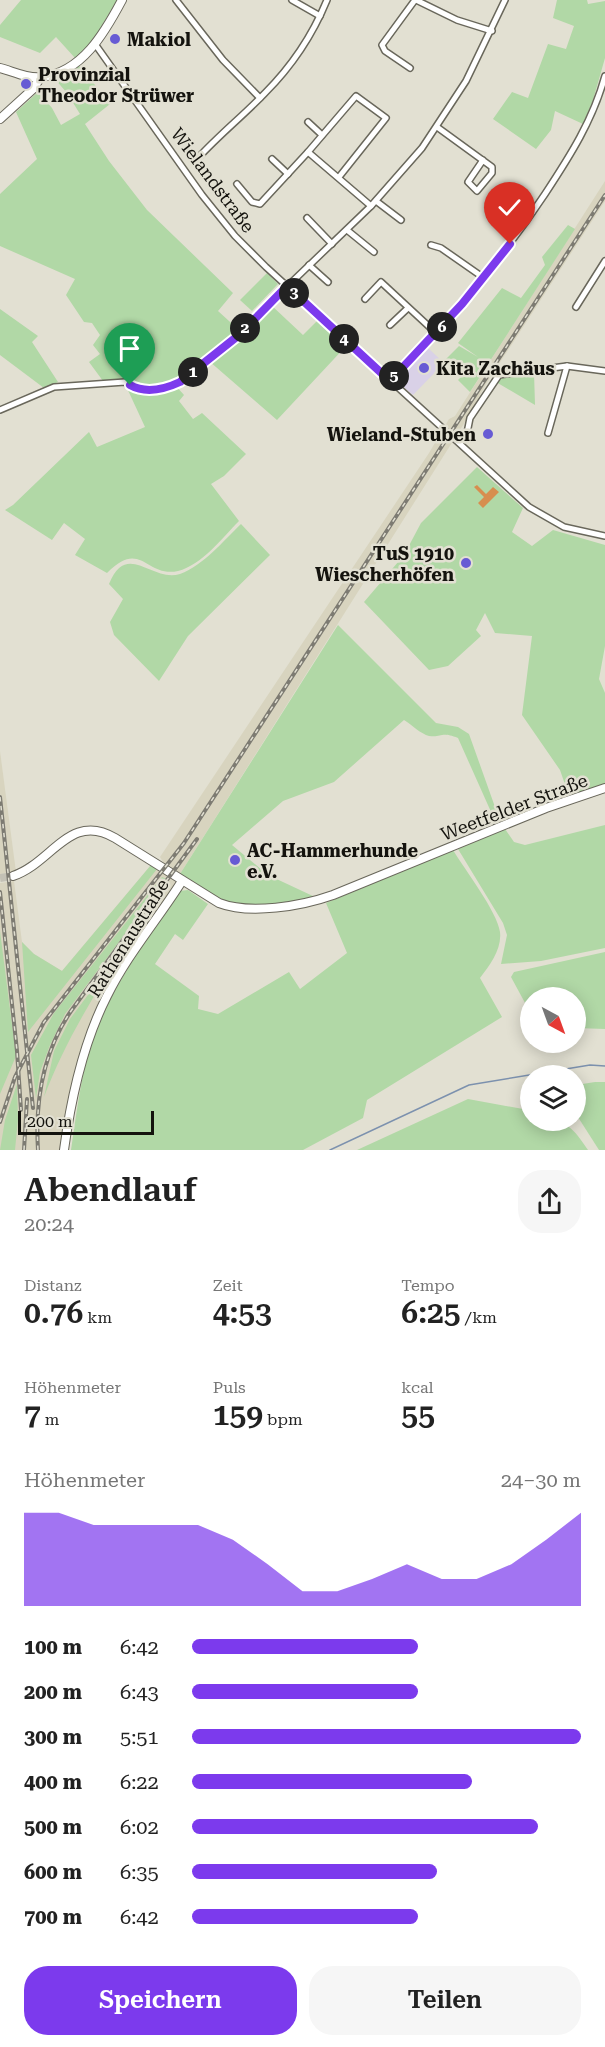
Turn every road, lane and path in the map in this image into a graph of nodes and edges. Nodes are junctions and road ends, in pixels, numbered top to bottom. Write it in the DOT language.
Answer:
graph roads {
  1 [pos="123,0"];
  2 [pos="176,0"];
  3 [pos="292,0"];
  4 [pos="327,0"];
  5 [pos="416,0"];
  6 [pos="505,0"];
  7 [pos="320,16"];
  8 [pos="492,31"];
  9 [pos="95,44"];
  10 [pos="0,68"];
  11 [pos="410,68"];
  12 [pos="605,76"];
  13 [pos="40,78"];
  14 [pos="260,98"];
  15 [pos="0,119"];
  16 [pos="308,122"];
  17 [pos="437,127"];
  18 [pos="322,135"];
  19 [pos="309,152"];
  20 [pos="198,158"];
  21 [pos="272,159"];
  22 [pos="483,160"];
  23 [pos="288,174"];
  24 [pos="339,177"];
  25 [pos="237,184"];
  26 [pos="376,201"];
  27 [pos="371,206"];
  28 [pos="307,218"];
  29 [pos="401,220"];
  30 [pos="346,230"];
  31 [pos="332,244"];
  32 [pos="430,245"];
  33 [pos="374,252"];
  34 [pos="605,261"];
  35 [pos="309,265"];
  36 [pos="484,278"];
  37 [pos="328,282"];
  38 [pos="287,286"];
  39 [pos="365,299"];
  40 [pos="576,307"];
  41 [pos="408,308"];
  42 [pos="390,325"];
  43 [pos="436,333"];
  44 [pos="567,366"];
  45 [pos="605,371"];
  46 [pos="390,381"];
  47 [pos="0,410"];
  48 [pos="548,433"];
  49 [pos="460,443"];
  50 [pos="605,536"];
  51 [pos="605,788"];
  52 [pos="12,876"];
  53 [pos="182,880"];
  54 [pos="64,1150"];
  1 -- 9 [label="street"];
  2 -- 14 [label="street"];
  3 -- 7 [label="street"];
  4 -- 7 [label="street"];
  5 -- 8 [label="street"];
  5 -- 11 [label="street"];
  6 -- 8 [label="street"];
  7 -- 14 [label="street"];
  8 -- 17 [label="street"];
  9 -- 13 [label="street"];
  9 -- 38 [label="street, Wielandstraße"];
  10 -- 13 [label="street"];
  12 -- 36 [label="street"];
  13 -- 15 [label="street"];
  14 -- 20 [label="street"];
  16 -- 18 [label="street"];
  17 -- 22 [label="street"];
  17 -- 26 [label="street"];
  18 -- 19 [label="street"];
  18 -- 24 [label="street"];
  19 -- 23 [label="street"];
  19 -- 24 [label="street"];
  21 -- 23 [label="street"];
  22 -- 22 [label="street"];
  23 -- 25 [label="street"];
  24 -- 27 [label="street"];
  26 -- 27 [label="street"];
  26 -- 29 [label="street"];
  27 -- 30 [label="street"];
  28 -- 31 [label="street"];
  30 -- 31 [label="street"];
  30 -- 33 [label="street"];
  31 -- 35 [label="street"];
  32 -- 36 [label="street"];
  34 -- 40 [label="street"];
  35 -- 37 [label="street"];
  35 -- 38 [label="street"];
  36 -- 43 [label="street"];
  38 -- 46 [label="street, Wielandstraße"];
  38 -- 47 [label="street"];
  39 -- 41 [label="street"];
  41 -- 42 [label="street"];
  41 -- 43 [label="street"];
  43 -- 46 [label="street"];
  44 -- 45 [label="street"];
  44 -- 48 [label="street"];
  44 -- 49 [label="street"];
  46 -- 49 [label="street, Wielandstraße"];
  49 -- 50 [label="street, Wielandstraße"];
  51 -- 53 [label="street, Weetfelder Straße"];
  52 -- 53 [label="street, Weetfelder Straße"];
  53 -- 54 [label="street, Rathenaustraße"];
}
